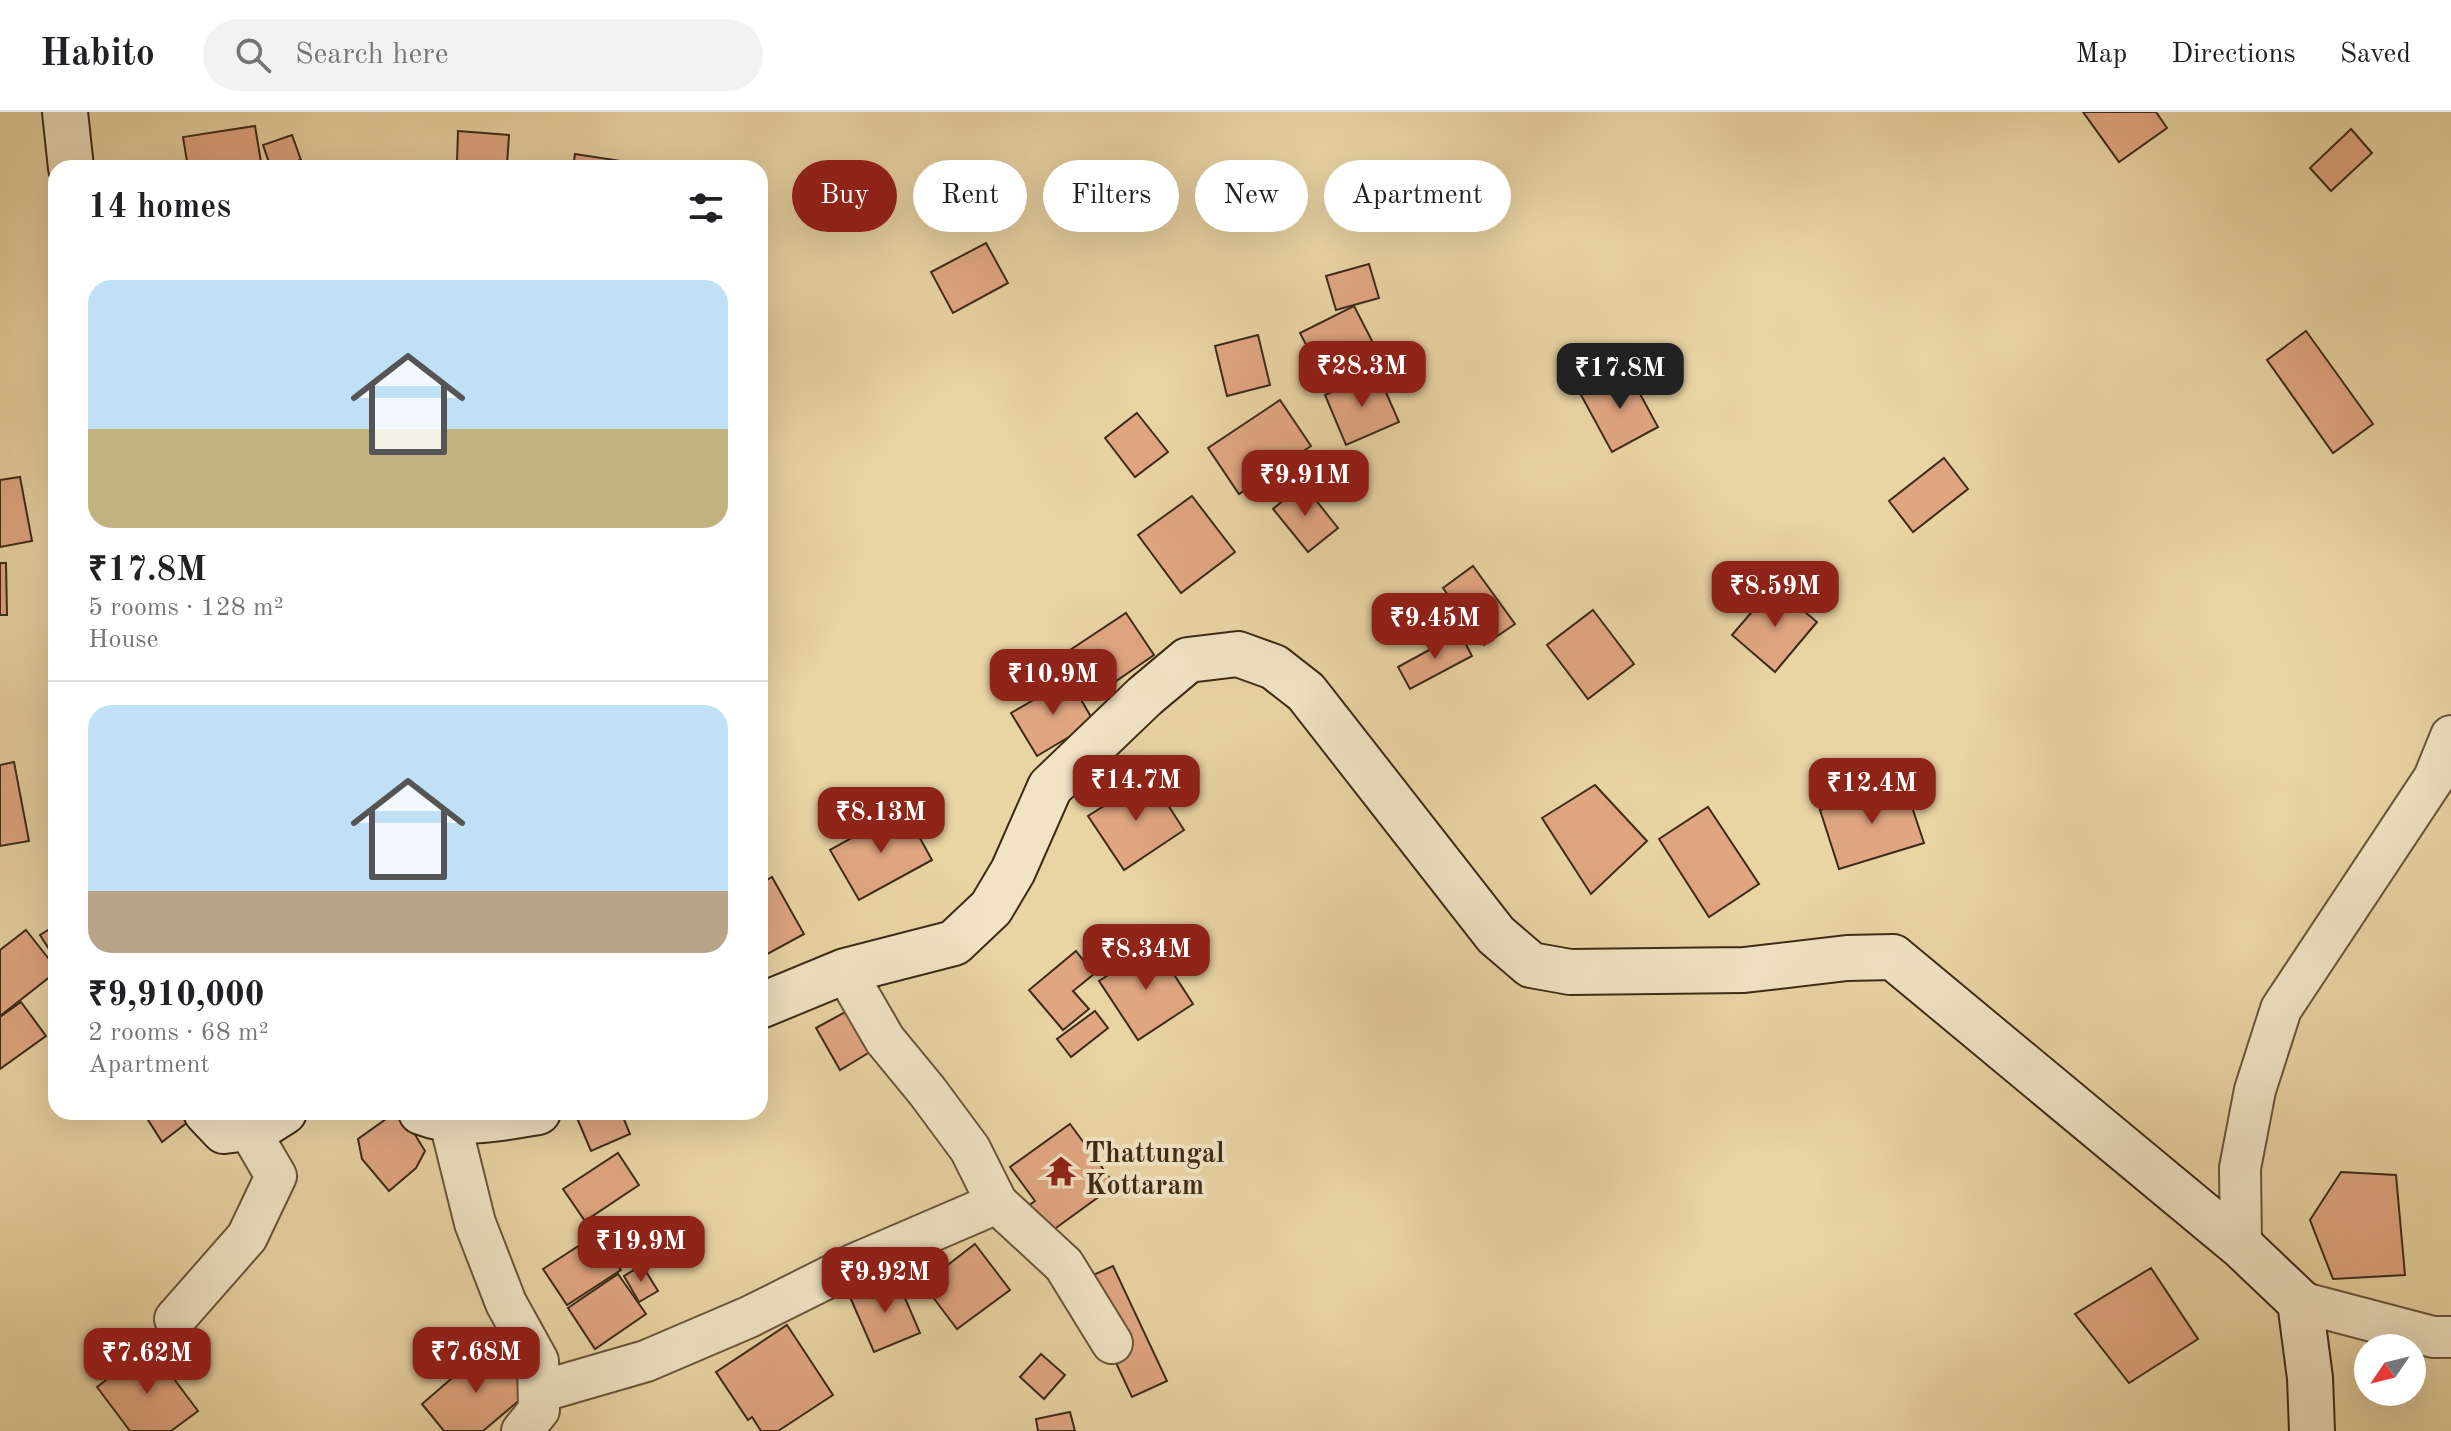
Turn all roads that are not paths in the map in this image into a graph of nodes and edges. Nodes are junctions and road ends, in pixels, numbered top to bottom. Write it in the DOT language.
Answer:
graph roads {
  1 [pos="65,112"];
  2 [pos="70,160"];
  3 [pos="2451,736"];
  4 [pos="845,971"];
  5 [pos="768,1003"];
  6 [pos="214,1120"];
  7 [pos="266,1120"];
  8 [pos="437,1120"];
  9 [pos="997,1203"];
  10 [pos="2241,1246"];
  11 [pos="2300,1302"];
  12 [pos="175,1319"];
  13 [pos="2451,1337"];
  14 [pos="1112,1343"];
  15 [pos="539,1392"];
  16 [pos="522,1431"];
  17 [pos="2312,1431"];
  1 -- 2 [label="main road"];
  3 -- 10 [label="street"];
  4 -- 5 [label="main road"];
  4 -- 9 [label="street"];
  4 -- 10 [label="main road"];
  6 -- 7 [label="main road"];
  7 -- 12 [label="street"];
  8 -- 15 [label="street"];
  9 -- 14 [label="street"];
  9 -- 15 [label="street"];
  10 -- 11 [label="main road"];
  11 -- 13 [label="street"];
  11 -- 17 [label="main road"];
  15 -- 16 [label="street"];
}
